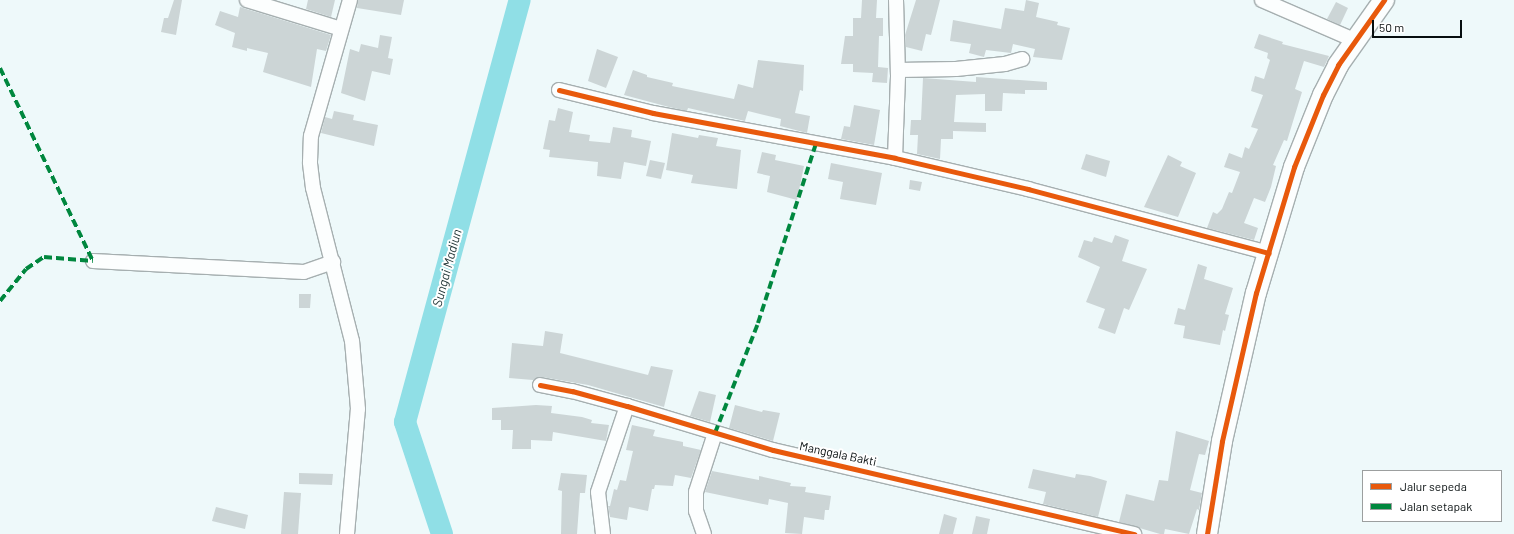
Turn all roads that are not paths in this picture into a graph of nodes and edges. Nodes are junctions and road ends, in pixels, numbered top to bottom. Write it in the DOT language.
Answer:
graph roads {
  1 [pos="246,0"];
  2 [pos="350,0"];
  3 [pos="896,0"];
  4 [pos="1262,0"];
  5 [pos="1384,0"];
  6 [pos="341,29"];
  7 [pos="1354,40"];
  8 [pos="1022,59"];
  9 [pos="898,70"];
  10 [pos="559,90"];
  11 [pos="895,158"];
  12 [pos="1269,253"];
  13 [pos="93,261"];
  14 [pos="333,262"];
  15 [pos="540,386"];
  16 [pos="627,406"];
  17 [pos="714,433"];
  18 [pos="347,534"];
  19 [pos="603,534"];
  20 [pos="704,534"];
  21 [pos="1134,534"];
  22 [pos="1207,534"];
  1 -- 6 [label="street"];
  2 -- 6 [label="street"];
  3 -- 9 [label="street"];
  4 -- 7 [label="street"];
  5 -- 7 [label="street"];
  6 -- 14 [label="street"];
  7 -- 12 [label="street"];
  8 -- 9 [label="street"];
  9 -- 11 [label="street"];
  10 -- 11 [label="street"];
  11 -- 12 [label="street"];
  12 -- 22 [label="street"];
  13 -- 14 [label="street"];
  14 -- 18 [label="street"];
  15 -- 16 [label="street, Manggala Bakti"];
  16 -- 17 [label="street, Manggala Bakti"];
  16 -- 19 [label="street"];
  17 -- 20 [label="street"];
  17 -- 21 [label="street, Manggala Bakti"];
}
